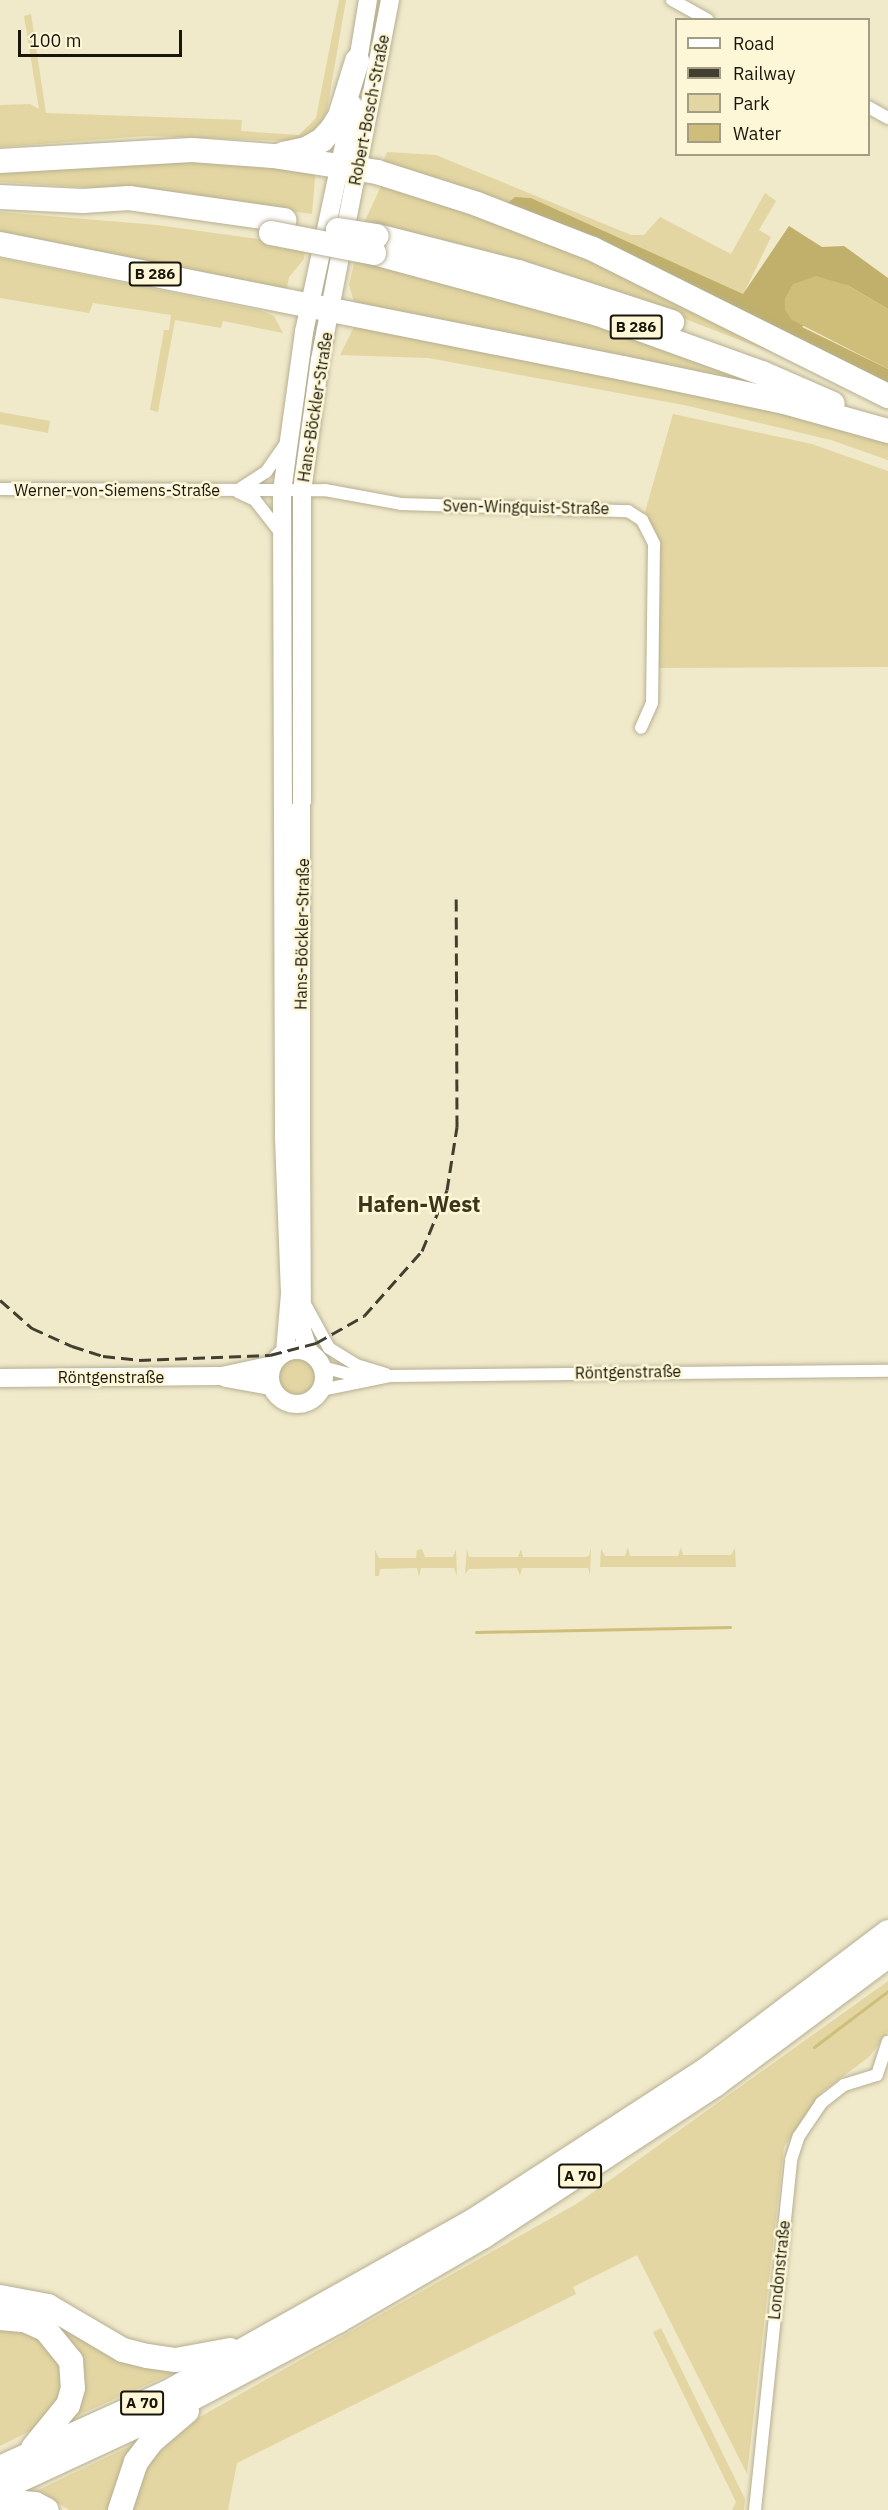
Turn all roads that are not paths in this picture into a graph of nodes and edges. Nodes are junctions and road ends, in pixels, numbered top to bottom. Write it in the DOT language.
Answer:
graph roads {
  1 [pos="368,0"];
  2 [pos="390,0"];
  3 [pos="672,0"];
  4 [pos="704,18"];
  5 [pos="357,61"];
  6 [pos="870,108"];
  7 [pos="888,118"];
  8 [pos="273,156"];
  9 [pos="0,161"];
  10 [pos="349,167"];
  11 [pos="0,197"];
  12 [pos="330,210"];
  13 [pos="347,219"];
  14 [pos="0,244"];
  15 [pos="376,245"];
  16 [pos="320,307"];
  17 [pos="888,396"];
  18 [pos="888,410"];
  19 [pos="888,431"];
  20 [pos="286,444"];
  21 [pos="0,489"];
  22 [pos="234,490"];
  23 [pos="282,490"];
  24 [pos="302,490"];
  25 [pos="283,537"];
  26 [pos="294,633"];
  27 [pos="641,728"];
  28 [pos="285,815"];
  29 [pos="303,815"];
  30 [pos="292,1054"];
  31 [pos="294,1209"];
  32 [pos="303,1294"];
  33 [pos="309,1352"];
  34 [pos="279,1358"];
  35 [pos="322,1367"];
  36 [pos="888,1371"];
  37 [pos="390,1376"];
  38 [pos="222,1377"];
  39 [pos="0,1378"];
  40 [pos="368,1379"];
  41 [pos="272,1386"];
  42 [pos="321,1390"];
  43 [pos="888,1932"];
  44 [pos="888,1956"];
  45 [pos="888,2042"];
  46 [pos="0,2297"];
  47 [pos="0,2318"];
  48 [pos="261,2342"];
  49 [pos="222,2382"];
  50 [pos="10,2464"];
  51 [pos="0,2489"];
  52 [pos="0,2501"];
  53 [pos="47,2510"];
  54 [pos="120,2510"];
  55 [pos="755,2510"];
  1 -- 5 [label="street, Robert-Bosch-Straße"];
  2 -- 10 [label="street, Robert-Bosch-Straße"];
  3 -- 4 [label="street"];
  5 -- 8 [label="highway"];
  5 -- 10 [label="street, Robert-Bosch-Straße"];
  6 -- 7 [label="street"];
  8 -- 9 [label="highway"];
  8 -- 10 [label="highway"];
  10 -- 12 [label="street, Robert-Bosch-Straße"];
  10 -- 13 [label="street, Robert-Bosch-Straße"];
  10 -- 17 [label="highway"];
  11 -- 15 [label="highway, B 286, bridge"];
  12 -- 16 [label="street, Hans-Böckler-Straße"];
  13 -- 16 [label="street, Hans-Böckler-Straße"];
  14 -- 16 [label="highway, B 286"];
  15 -- 18 [label="highway, B 286"];
  15 -- 19 [label="highway, B 286"];
  16 -- 19 [label="highway"];
  16 -- 20 [label="street, Hans-Böckler-Straße"];
  16 -- 24 [label="street, Hans-Böckler-Straße"];
  20 -- 22 [label="street, Hans-Böckler-Straße"];
  20 -- 23 [label="street, Hans-Böckler-Straße"];
  21 -- 22 [label="street, Werner-von-Siemens-Straße"];
  22 -- 23 [label="street, Werner-von-Siemens-Straße"];
  22 -- 25 [label="street, Werner-von-Siemens-Straße"];
  23 -- 24 [label="street, Werner-von-Siemens-Straße"];
  23 -- 25 [label="street, Hans-Böckler-Straße"];
  24 -- 26 [label="street, Hans-Böckler-Straße"];
  24 -- 27 [label="street, Sven-Wingquist-Straße"];
  25 -- 26 [label="street, Hans-Böckler-Straße"];
  26 -- 28 [label="street, Hans-Böckler-Straße"];
  26 -- 29 [label="street, Hans-Böckler-Straße"];
  28 -- 29 [label="street"];
  28 -- 30 [label="street, Hans-Böckler-Straße"];
  29 -- 30 [label="street, Hans-Böckler-Straße"];
  30 -- 31 [label="street, Hans-Böckler-Straße"];
  31 -- 32 [label="street, Hans-Böckler-Straße"];
  31 -- 34 [label="street, Hans-Böckler-Straße"];
  32 -- 33 [label="street, Hans-Böckler-Straße"];
  32 -- 37 [label="street"];
  33 -- 34 [label="street"];
  33 -- 35 [label="street"];
  34 -- 38 [label="street, Röntgenstraße"];
  34 -- 41 [label="street"];
  35 -- 40 [label="street, Röntgenstraße"];
  35 -- 42 [label="street"];
  36 -- 37 [label="street, Röntgenstraße"];
  37 -- 40 [label="street, Röntgenstraße"];
  38 -- 39 [label="street, Röntgenstraße"];
  38 -- 41 [label="street, Röntgenstraße"];
  40 -- 42 [label="street, Röntgenstraße"];
  41 -- 42 [label="street"];
  43 -- 48 [label="highway, A 70"];
  44 -- 49 [label="highway, A 70"];
  45 -- 55 [label="street, Londonstraße"];
  46 -- 48 [label="highway"];
  47 -- 50 [label="highway"];
  48 -- 50 [label="highway, A 70"];
  49 -- 51 [label="highway, A 70"];
  49 -- 54 [label="highway"];
  52 -- 53 [label="highway"];
}
